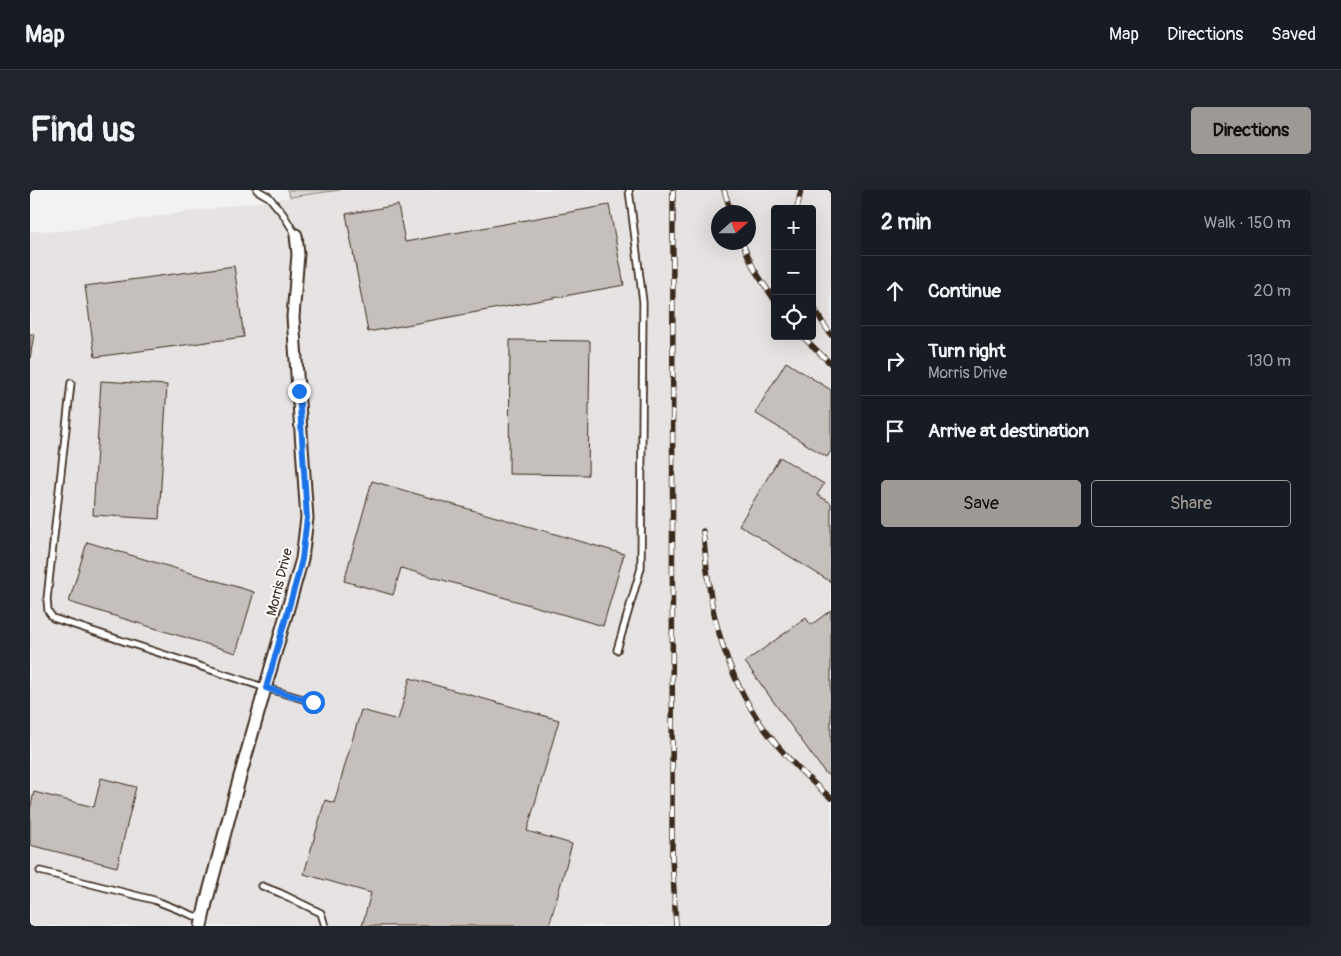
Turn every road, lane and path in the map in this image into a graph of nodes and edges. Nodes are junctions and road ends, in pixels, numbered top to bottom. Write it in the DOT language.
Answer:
graph roads {
  1 [pos="257,190"];
  2 [pos="629,190"];
  3 [pos="296,235"];
  4 [pos="71,383"];
  5 [pos="617,650"];
  6 [pos="266,688"];
  7 [pos="313,702"];
  8 [pos="40,871"];
  9 [pos="262,886"];
  10 [pos="202,923"];
  11 [pos="325,926"];
  1 -- 3 [label="lane"];
  2 -- 5 [label="lane"];
  3 -- 6 [label="street, Morris Drive"];
  4 -- 6 [label="lane"];
  6 -- 7 [label="lane"];
  6 -- 10 [label="street, Morris Drive"];
  8 -- 10 [label="lane"];
  9 -- 11 [label="lane"];
}
